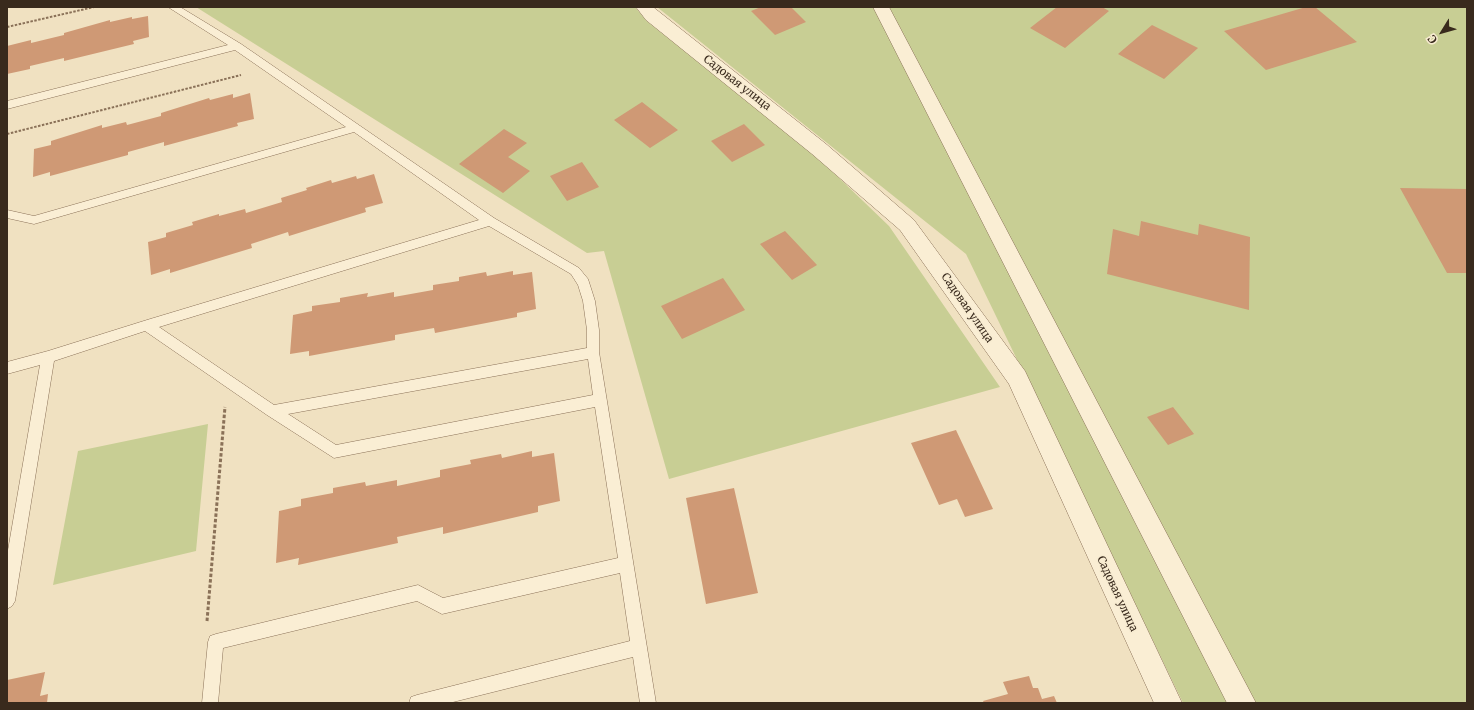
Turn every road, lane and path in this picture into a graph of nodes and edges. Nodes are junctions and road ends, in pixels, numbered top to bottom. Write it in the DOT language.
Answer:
graph roads {
  1 [pos="94,7"];
  2 [pos="172,7"];
  3 [pos="644,7"];
  4 [pos="881,7"];
  5 [pos="7,27"];
  6 [pos="237,46"];
  7 [pos="268,68"];
  8 [pos="7,105"];
  9 [pos="356,128"];
  10 [pos="7,134"];
  11 [pos="7,214"];
  12 [pos="490,221"];
  13 [pos="147,325"];
  14 [pos="593,352"];
  15 [pos="48,357"];
  16 [pos="7,368"];
  17 [pos="228,380"];
  18 [pos="600,400"];
  19 [pos="272,411"];
  20 [pos="626,564"];
  21 [pos="7,601"];
  22 [pos="216,642"];
  23 [pos="640,648"];
  24 [pos="210,703"];
  25 [pos="417,703"];
  26 [pos="648,703"];
  27 [pos="1168,703"];
  28 [pos="1242,703"];
  1 -- 5 [label="path"];
  2 -- 6 [label="lane"];
  3 -- 27 [label="street, Садовая улица"];
  4 -- 28 [label="street"];
  6 -- 7 [label="lane"];
  6 -- 8 [label="lane"];
  7 -- 9 [label="lane"];
  7 -- 10 [label="path"];
  9 -- 11 [label="lane"];
  9 -- 12 [label="lane"];
  12 -- 13 [label="lane"];
  12 -- 14 [label="lane"];
  13 -- 15 [label="lane"];
  13 -- 17 [label="lane"];
  14 -- 18 [label="lane"];
  14 -- 19 [label="lane"];
  15 -- 16 [label="lane"];
  15 -- 21 [label="lane"];
  17 -- 19 [label="lane"];
  17 -- 22 [label="path"];
  18 -- 19 [label="lane"];
  18 -- 20 [label="lane"];
  20 -- 22 [label="lane"];
  20 -- 23 [label="lane"];
  22 -- 24 [label="lane"];
  23 -- 25 [label="lane"];
  23 -- 26 [label="lane"];
}
